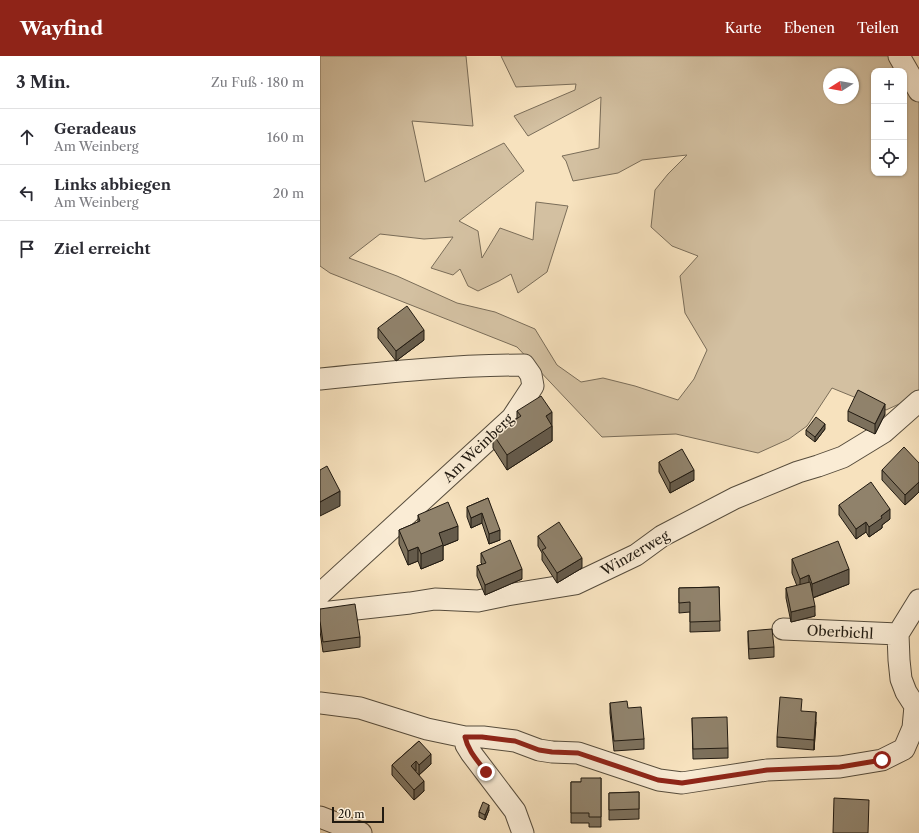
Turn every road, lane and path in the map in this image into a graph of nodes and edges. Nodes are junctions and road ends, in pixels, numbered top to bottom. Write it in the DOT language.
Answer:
graph roads {
  1 [pos="899,56"];
  2 [pos="919,91"];
  3 [pos="320,379"];
  4 [pos="919,401"];
  5 [pos="320,594"];
  6 [pos="919,600"];
  7 [pos="320,613"];
  8 [pos="783,629"];
  9 [pos="898,634"];
  10 [pos="320,703"];
  11 [pos="917,706"];
  12 [pos="465,737"];
  13 [pos="320,817"];
  14 [pos="361,833"];
  15 [pos="523,833"];
  1 -- 2 [label="street"];
  3 -- 5 [label="street, Am Weinberg"];
  4 -- 7 [label="street, Winzerweg"];
  6 -- 9 [label="street"];
  8 -- 9 [label="street, Oberbichl"];
  9 -- 11 [label="street"];
  10 -- 12 [label="street"];
  11 -- 12 [label="street"];
  12 -- 15 [label="street"];
  13 -- 14 [label="street"];
}
